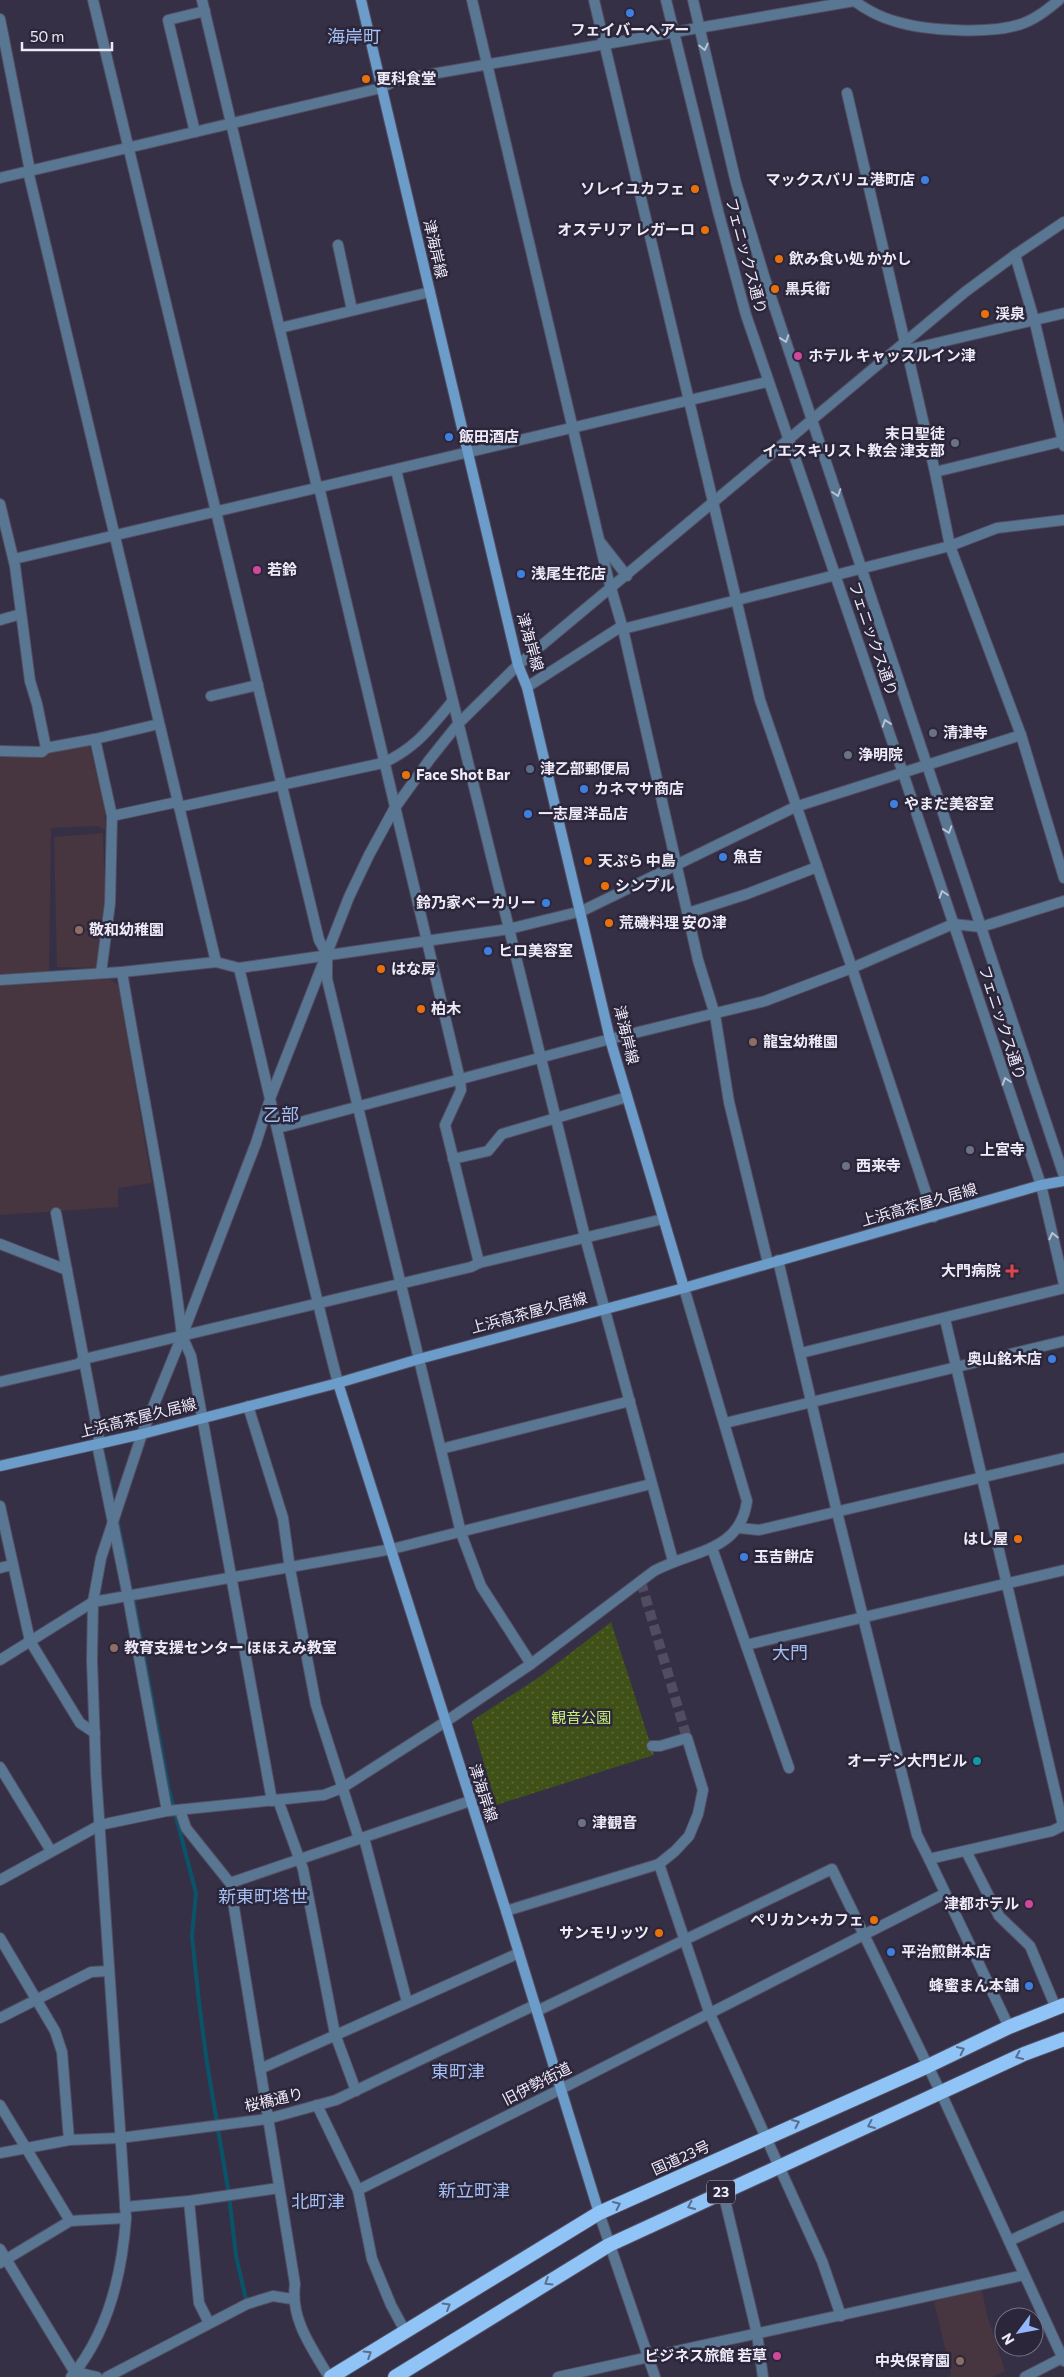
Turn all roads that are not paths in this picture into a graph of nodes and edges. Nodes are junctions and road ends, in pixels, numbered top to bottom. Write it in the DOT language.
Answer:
graph roads {
  1 [pos="93,0"];
  2 [pos="202,0"];
  3 [pos="361,0"];
  4 [pos="472,0"];
  5 [pos="594,0"];
  6 [pos="666,0"];
  7 [pos="693,0"];
  8 [pos="853,0"];
  9 [pos="1059,0"];
  10 [pos="205,11"];
  11 [pos="0,19"];
  12 [pos="700,29"];
  13 [pos="674,33"];
  14 [pos="605,45"];
  15 [pos="488,65"];
  16 [pos="382,88"];
  17 [pos="847,93"];
  18 [pos="232,123"];
  19 [pos="195,132"];
  20 [pos="129,148"];
  21 [pos="29,171"];
  22 [pos="0,178"];
  23 [pos="1064,222"];
  24 [pos="338,245"];
  25 [pos="1015,255"];
  26 [pos="430,292"];
  27 [pos="352,310"];
  28 [pos="1064,313"];
  29 [pos="1033,321"];
  30 [pos="280,328"];
  31 [pos="905,347"];
  32 [pos="768,382"];
  33 [pos="689,401"];
  34 [pos="813,420"];
  35 [pos="574,428"];
  36 [pos="790,440"];
  37 [pos="1063,444"];
  38 [pos="468,453"];
  39 [pos="396,470"];
  40 [pos="935,472"];
  41 [pos="318,487"];
  42 [pos="0,504"];
  43 [pos="712,504"];
  44 [pos="217,512"];
  45 [pos="1064,520"];
  46 [pos="115,537"];
  47 [pos="600,542"];
  48 [pos="950,546"];
  49 [pos="14,559"];
  50 [pos="862,568"];
  51 [pos="627,576"];
  52 [pos="836,576"];
  53 [pos="612,588"];
  54 [pos="736,602"];
  55 [pos="21,614"];
  56 [pos="0,620"];
  57 [pos="622,627"];
  58 [pos="518,665"];
  59 [pos="258,685"];
  60 [pos="527,687"];
  61 [pos="211,696"];
  62 [pos="452,702"];
  63 [pos="159,724"];
  64 [pos="458,724"];
  65 [pos="1021,735"];
  66 [pos="95,739"];
  67 [pos="46,748"];
  68 [pos="0,751"];
  69 [pos="383,763"];
  70 [pos="926,766"];
  71 [pos="904,773"];
  72 [pos="282,785"];
  73 [pos="178,805"];
  74 [pos="795,807"];
  75 [pos="394,809"];
  76 [pos="112,816"];
  77 [pos="678,865"];
  78 [pos="817,867"];
  79 [pos="1064,878"];
  80 [pos="1064,901"];
  81 [pos="582,911"];
  82 [pos="688,913"];
  83 [pos="954,924"];
  84 [pos="981,927"];
  85 [pos="509,929"];
  86 [pos="426,942"];
  87 [pos="327,954"];
  88 [pos="216,962"];
  89 [pos="239,968"];
  90 [pos="852,968"];
  91 [pos="122,972"];
  92 [pos="101,973"];
  93 [pos="0,980"];
  94 [pos="715,1015"];
  95 [pos="610,1039"];
  96 [pos="541,1057"];
  97 [pos="460,1080"];
  98 [pos="271,1096"];
  99 [pos="627,1097"];
  100 [pos="358,1106"];
  101 [pos="556,1117"];
  102 [pos="278,1128"];
  103 [pos="453,1159"];
  104 [pos="1064,1176"];
  105 [pos="1064,1181"];
  106 [pos="1041,1185"];
  107 [pos="56,1213"];
  108 [pos="934,1217"];
  109 [pos="663,1219"];
  110 [pos="585,1237"];
  111 [pos="0,1244"];
  112 [pos="778,1260"];
  113 [pos="479,1263"];
  114 [pos="768,1263"];
  115 [pos="67,1270"];
  116 [pos="400,1283"];
  117 [pos="1064,1284"];
  118 [pos="684,1288"];
  119 [pos="1064,1288"];
  120 [pos="317,1303"];
  121 [pos="604,1308"];
  122 [pos="945,1319"];
  123 [pos="182,1336"];
  124 [pos="1064,1341"];
  125 [pos="801,1353"];
  126 [pos="419,1358"];
  127 [pos="84,1360"];
  128 [pos="956,1368"];
  129 [pos="0,1382"];
  130 [pos="338,1383"];
  131 [pos="630,1401"];
  132 [pos="812,1403"];
  133 [pos="248,1406"];
  134 [pos="203,1418"];
  135 [pos="725,1423"];
  136 [pos="142,1434"];
  137 [pos="98,1444"];
  138 [pos="441,1449"];
  139 [pos="1064,1458"];
  140 [pos="0,1466"];
  141 [pos="982,1478"];
  142 [pos="651,1484"];
  143 [pos="0,1506"];
  144 [pos="837,1512"];
  145 [pos="113,1521"];
  146 [pos="739,1528"];
  147 [pos="461,1532"];
  148 [pos="712,1548"];
  149 [pos="392,1549"];
  150 [pos="673,1561"];
  151 [pos="12,1565"];
  152 [pos="0,1568"];
  153 [pos="290,1569"];
  154 [pos="1064,1570"];
  155 [pos="230,1579"];
  156 [pos="1006,1584"];
  157 [pos="132,1596"];
  158 [pos="93,1602"];
  159 [pos="863,1618"];
  160 [pos="30,1641"];
  161 [pos="746,1645"];
  162 [pos="0,1660"];
  163 [pos="531,1664"];
  164 [pos="445,1722"];
  165 [pos="95,1733"];
  166 [pos="652,1746"];
  167 [pos="0,1767"];
  168 [pos="789,1768"];
  169 [pos="342,1788"];
  170 [pos="275,1800"];
  171 [pos="470,1801"];
  172 [pos="180,1810"];
  173 [pos="168,1811"];
  174 [pos="100,1825"];
  175 [pos="1063,1825"];
  176 [pos="362,1839"];
  177 [pos="966,1851"];
  178 [pos="51,1852"];
  179 [pos="299,1859"];
  180 [pos="929,1859"];
  181 [pos="659,1864"];
  182 [pos="0,1880"];
  183 [pos="230,1883"];
  184 [pos="944,1894"];
  185 [pos="506,1911"];
  186 [pos="863,1934"];
  187 [pos="0,1938"];
  188 [pos="685,1940"];
  189 [pos="519,1953"];
  190 [pos="109,1971"];
  191 [pos="36,1999"];
  192 [pos="407,2002"];
  193 [pos="1060,2006"];
  194 [pos="536,2008"];
  195 [pos="709,2012"];
  196 [pos="0,2018"];
  197 [pos="1009,2027"];
  198 [pos="335,2034"];
  199 [pos="1064,2038"];
  200 [pos="928,2066"];
  201 [pos="260,2069"];
  202 [pos="561,2089"];
  203 [pos="356,2090"];
  204 [pos="941,2093"];
  205 [pos="0,2105"];
  206 [pos="317,2105"];
  207 [pos="267,2118"];
  208 [pos="766,2137"];
  209 [pos="120,2138"];
  210 [pos="69,2140"];
  211 [pos="25,2148"];
  212 [pos="0,2153"];
  213 [pos="779,2166"];
  214 [pos="279,2188"];
  215 [pos="358,2190"];
  216 [pos="723,2192"];
  217 [pos="189,2201"];
  218 [pos="125,2207"];
  219 [pos="598,2213"];
  220 [pos="1064,2216"];
  221 [pos="126,2218"];
  222 [pos="70,2221"];
  223 [pos="1009,2241"];
  224 [pos="609,2245"];
  225 [pos="0,2249"];
  226 [pos="3,2261"];
  227 [pos="1024,2275"];
  228 [pos="292,2299"];
  229 [pos="841,2316"];
  230 [pos="209,2323"];
  231 [pos="405,2331"];
  232 [pos="757,2334"];
  233 [pos="648,2358"];
  234 [pos="1064,2358"];
  235 [pos="75,2375"];
  236 [pos="572,2376"];
  237 [pos="97,2377"];
  238 [pos="107,2377"];
  239 [pos="330,2377"];
  240 [pos="395,2377"];
  241 [pos="558,2377"];
  242 [pos="655,2377"];
  243 [pos="763,2377"];
  244 [pos="1025,2377"];
  1 -- 20 [label="street"];
  2 -- 10 [label="street"];
  3 -- 16 [label="main road, 津海岸線"];
  4 -- 15 [label="street"];
  5 -- 14 [label="street"];
  6 -- 13 [label="street, フェニックス通り"];
  7 -- 12 [label="street, フェニックス通り"];
  8 -- 9 [label="street"];
  8 -- 12 [label="street"];
  10 -- 18 [label="street"];
  10 -- 19 [label="street"];
  11 -- 21 [label="street"];
  12 -- 13 [label="street"];
  12 -- 34 [label="street, フェニックス通り, one-way"];
  13 -- 14 [label="street"];
  13 -- 32 [label="street, フェニックス通り"];
  14 -- 15 [label="street"];
  14 -- 33 [label="street"];
  15 -- 16 [label="street"];
  15 -- 35 [label="street"];
  16 -- 18 [label="street"];
  16 -- 26 [label="main road, 津海岸線"];
  17 -- 31 [label="street"];
  18 -- 19 [label="street"];
  18 -- 30 [label="street"];
  19 -- 20 [label="street"];
  20 -- 21 [label="street"];
  20 -- 44 [label="street"];
  21 -- 22 [label="street"];
  21 -- 46 [label="street"];
  23 -- 25 [label="street"];
  24 -- 27 [label="street"];
  25 -- 29 [label="street"];
  25 -- 31 [label="street"];
  26 -- 27 [label="street"];
  26 -- 38 [label="main road, 津海岸線"];
  27 -- 30 [label="street"];
  28 -- 29 [label="street"];
  29 -- 31 [label="street"];
  29 -- 37 [label="street"];
  30 -- 41 [label="street"];
  31 -- 34 [label="street"];
  31 -- 40 [label="street"];
  32 -- 33 [label="street"];
  32 -- 36 [label="street, フェニックス通り"];
  33 -- 35 [label="street"];
  33 -- 43 [label="street"];
  34 -- 36 [label="street"];
  34 -- 50 [label="street, フェニックス通り, one-way"];
  35 -- 38 [label="street"];
  35 -- 47 [label="street"];
  36 -- 43 [label="street"];
  36 -- 52 [label="street, フェニックス通り"];
  37 -- 40 [label="street"];
  38 -- 39 [label="street"];
  38 -- 58 [label="main road, 津海岸線"];
  39 -- 41 [label="street"];
  39 -- 62 [label="street"];
  40 -- 48 [label="street"];
  41 -- 44 [label="street"];
  41 -- 69 [label="street"];
  42 -- 49 [label="street"];
  43 -- 51 [label="street"];
  43 -- 54 [label="street"];
  44 -- 46 [label="street"];
  44 -- 59 [label="street"];
  45 -- 48 [label="street"];
  46 -- 49 [label="street"];
  46 -- 63 [label="street"];
  47 -- 51 [label="street"];
  47 -- 53 [label="street"];
  48 -- 50 [label="street"];
  48 -- 65 [label="street"];
  49 -- 55 [label="street"];
  50 -- 52 [label="street"];
  50 -- 70 [label="street, フェニックス通り"];
  51 -- 53 [label="street"];
  52 -- 54 [label="street"];
  71 -- 52 [label="street, フェニックス通り, one-way"];
  53 -- 57 [label="street"];
  53 -- 58 [label="street"];
  54 -- 57 [label="street"];
  54 -- 74 [label="street"];
  55 -- 56 [label="street"];
  55 -- 67 [label="street"];
  57 -- 60 [label="street"];
  57 -- 77 [label="street"];
  58 -- 60 [label="main road, 津海岸線"];
  58 -- 64 [label="street"];
  59 -- 61 [label="street"];
  59 -- 72 [label="street"];
  60 -- 81 [label="main road, 津海岸線"];
  62 -- 64 [label="street"];
  62 -- 69 [label="street"];
  63 -- 66 [label="street"];
  63 -- 73 [label="street"];
  64 -- 75 [label="street"];
  64 -- 85 [label="street"];
  65 -- 70 [label="street"];
  65 -- 79 [label="street"];
  66 -- 67 [label="street"];
  66 -- 76 [label="street"];
  67 -- 68 [label="street"];
  69 -- 72 [label="street"];
  69 -- 75 [label="street"];
  70 -- 71 [label="street"];
  70 -- 84 [label="street, フェニックス通り, one-way"];
  71 -- 74 [label="street"];
  83 -- 71 [label="street, フェニックス通り, one-way"];
  72 -- 73 [label="street"];
  72 -- 87 [label="street"];
  73 -- 76 [label="street"];
  73 -- 88 [label="street"];
  74 -- 77 [label="street"];
  74 -- 78 [label="street"];
  75 -- 86 [label="street"];
  75 -- 87 [label="street"];
  76 -- 92 [label="street"];
  77 -- 81 [label="street"];
  77 -- 82 [label="street"];
  78 -- 82 [label="street"];
  78 -- 90 [label="street"];
  80 -- 84 [label="street"];
  81 -- 85 [label="street"];
  81 -- 95 [label="main road, 津海岸線"];
  82 -- 94 [label="street"];
  83 -- 84 [label="street"];
  83 -- 90 [label="street"];
  106 -- 83 [label="street, フェニックス通り, one-way"];
  84 -- 104 [label="street, フェニックス通り"];
  85 -- 86 [label="street"];
  85 -- 96 [label="street"];
  86 -- 87 [label="street"];
  86 -- 97 [label="street"];
  87 -- 89 [label="street"];
  87 -- 98 [label="street"];
  87 -- 100 [label="street"];
  88 -- 89 [label="street"];
  88 -- 91 [label="street"];
  89 -- 98 [label="street"];
  90 -- 94 [label="street"];
  90 -- 108 [label="street"];
  91 -- 92 [label="street"];
  91 -- 123 [label="street"];
  92 -- 93 [label="street"];
  94 -- 95 [label="street"];
  94 -- 114 [label="street"];
  95 -- 96 [label="street"];
  95 -- 99 [label="main road, 津海岸線"];
  96 -- 97 [label="street"];
  96 -- 101 [label="street"];
  97 -- 100 [label="street"];
  97 -- 103 [label="street"];
  98 -- 102 [label="street"];
  98 -- 123 [label="street"];
  99 -- 101 [label="street"];
  99 -- 109 [label="main road, 津海岸線"];
  100 -- 102 [label="street"];
  100 -- 116 [label="street"];
  101 -- 103 [label="street"];
  101 -- 110 [label="street"];
  102 -- 120 [label="street"];
  103 -- 113 [label="street"];
  105 -- 106 [label="main road, 上浜高茶屋久居線"];
  106 -- 108 [label="main road, 上浜高茶屋久居線"];
  117 -- 106 [label="street, フェニックス通り, one-way"];
  107 -- 115 [label="street"];
  108 -- 112 [label="main road, 上浜高茶屋久居線"];
  109 -- 110 [label="street"];
  109 -- 118 [label="main road, 津海岸線"];
  110 -- 113 [label="street"];
  110 -- 121 [label="street"];
  111 -- 115 [label="street"];
  112 -- 114 [label="main road, 上浜高茶屋久居線"];
  112 -- 125 [label="street"];
  113 -- 116 [label="street"];
  114 -- 118 [label="main road, 上浜高茶屋久居線"];
  115 -- 127 [label="street"];
  116 -- 120 [label="street"];
  116 -- 126 [label="street"];
  118 -- 121 [label="main road, 上浜高茶屋久居線"];
  118 -- 135 [label="street"];
  119 -- 122 [label="street"];
  120 -- 123 [label="street"];
  120 -- 130 [label="street"];
  121 -- 126 [label="main road, 上浜高茶屋久居線"];
  121 -- 131 [label="street"];
  122 -- 125 [label="street"];
  122 -- 128 [label="street"];
  123 -- 127 [label="street"];
  123 -- 134 [label="street"];
  123 -- 136 [label="street"];
  124 -- 128 [label="street"];
  125 -- 132 [label="street"];
  126 -- 130 [label="main road, 上浜高茶屋久居線"];
  126 -- 138 [label="street"];
  127 -- 129 [label="street"];
  127 -- 137 [label="street"];
  128 -- 132 [label="street"];
  128 -- 141 [label="street"];
  130 -- 133 [label="main road, 上浜高茶屋久居線"];
  130 -- 149 [label="main road, 津海岸線"];
  131 -- 138 [label="street"];
  131 -- 142 [label="street"];
  132 -- 135 [label="street"];
  132 -- 144 [label="street"];
  133 -- 134 [label="main road, 上浜高茶屋久居線"];
  133 -- 153 [label="street"];
  134 -- 136 [label="main road, 上浜高茶屋久居線"];
  134 -- 155 [label="street"];
  135 -- 146 [label="street"];
  136 -- 137 [label="main road, 上浜高茶屋久居線"];
  136 -- 145 [label="street"];
  137 -- 140 [label="main road, 上浜高茶屋久居線"];
  137 -- 145 [label="street"];
  138 -- 147 [label="street"];
  139 -- 141 [label="street"];
  141 -- 144 [label="street"];
  141 -- 156 [label="street"];
  142 -- 147 [label="street"];
  142 -- 150 [label="street"];
  143 -- 151 [label="street"];
  144 -- 146 [label="street"];
  144 -- 159 [label="street"];
  145 -- 157 [label="street"];
  145 -- 158 [label="street"];
  146 -- 148 [label="street"];
  147 -- 149 [label="street"];
  147 -- 163 [label="street"];
  148 -- 150 [label="street"];
  148 -- 161 [label="street"];
  149 -- 153 [label="street"];
  149 -- 164 [label="main road, 津海岸線"];
  150 -- 163 [label="street"];
  151 -- 152 [label="street"];
  151 -- 160 [label="street"];
  153 -- 155 [label="street"];
  153 -- 169 [label="street"];
  154 -- 156 [label="street"];
  155 -- 157 [label="street"];
  155 -- 170 [label="street"];
  156 -- 159 [label="street"];
  156 -- 175 [label="street"];
  157 -- 158 [label="street"];
  157 -- 173 [label="street"];
  158 -- 160 [label="street"];
  158 -- 165 [label="street"];
  159 -- 161 [label="street"];
  159 -- 180 [label="street"];
  160 -- 162 [label="street"];
  160 -- 165 [label="street"];
  161 -- 168 [label="street"];
  163 -- 164 [label="street"];
  164 -- 169 [label="street"];
  164 -- 171 [label="main road, 津海岸線"];
  165 -- 174 [label="street"];
  166 -- 181 [label="street"];
  167 -- 178 [label="street"];
  169 -- 170 [label="street"];
  169 -- 176 [label="street"];
  170 -- 172 [label="street"];
  170 -- 179 [label="street"];
  171 -- 176 [label="street"];
  171 -- 185 [label="main road, 津海岸線"];
  172 -- 173 [label="street"];
  172 -- 183 [label="street"];
  173 -- 174 [label="street"];
  174 -- 178 [label="street"];
  174 -- 190 [label="street"];
  175 -- 177 [label="street"];
  176 -- 179 [label="street"];
  176 -- 192 [label="street"];
  177 -- 180 [label="street"];
  177 -- 193 [label="street"];
  178 -- 182 [label="street"];
  179 -- 183 [label="street"];
  179 -- 198 [label="street"];
  180 -- 184 [label="street"];
  181 -- 185 [label="street"];
  181 -- 188 [label="street"];
  183 -- 201 [label="street"];
  184 -- 186 [label="street, 旧伊勢街道"];
  184 -- 197 [label="street"];
  185 -- 189 [label="main road, 津海岸線"];
  186 -- 188 [label="street, 桜橋通り"];
  186 -- 195 [label="street, 旧伊勢街道"];
  186 -- 200 [label="street"];
  187 -- 191 [label="street"];
  188 -- 194 [label="street, 桜橋通り"];
  188 -- 195 [label="street"];
  189 -- 192 [label="street"];
  189 -- 194 [label="main road, 津海岸線"];
  190 -- 191 [label="street"];
  190 -- 209 [label="street"];
  191 -- 196 [label="street"];
  191 -- 210 [label="street"];
  192 -- 198 [label="street"];
  193 -- 197 [label="highway, 国道23号 / 23"];
  194 -- 202 [label="main road, 津海岸線"];
  194 -- 203 [label="street, 桜橋通り"];
  195 -- 202 [label="street, 旧伊勢街道"];
  195 -- 208 [label="street"];
  200 -- 197 [label="highway, 国道23号 / 23, one-way"];
  198 -- 201 [label="street"];
  198 -- 203 [label="street"];
  199 -- 204 [label="highway, 23, one-way"];
  200 -- 204 [label="street"];
  208 -- 200 [label="highway, 国道23号 / 23, one-way"];
  201 -- 207 [label="street"];
  202 -- 215 [label="street, 旧伊勢街道"];
  202 -- 219 [label="main road, 津海岸線"];
  203 -- 206 [label="street, 桜橋通り"];
  204 -- 213 [label="highway, 23, one-way"];
  204 -- 223 [label="street"];
  205 -- 211 [label="street"];
  206 -- 207 [label="street, 桜橋通り"];
  206 -- 215 [label="street"];
  207 -- 209 [label="street, 桜橋通り"];
  207 -- 214 [label="street"];
  208 -- 213 [label="street"];
  219 -- 208 [label="highway, 国道23号 / 23, one-way"];
  209 -- 210 [label="street, 桜橋通り"];
  209 -- 218 [label="street"];
  210 -- 211 [label="street, 桜橋通り"];
  211 -- 212 [label="street, 桜橋通り"];
  211 -- 222 [label="street"];
  213 -- 216 [label="highway, 23"];
  213 -- 229 [label="street"];
  214 -- 217 [label="street"];
  214 -- 228 [label="street"];
  215 -- 231 [label="street"];
  216 -- 224 [label="highway, 23, one-way"];
  216 -- 232 [label="street"];
  217 -- 218 [label="street"];
  217 -- 230 [label="street"];
  218 -- 221 [label="street"];
  219 -- 224 [label="street"];
  231 -- 219 [label="highway, 国道23号 / 23, one-way"];
  220 -- 223 [label="street"];
  221 -- 222 [label="street"];
  221 -- 235 [label="street"];
  222 -- 226 [label="street"];
  223 -- 227 [label="street"];
  224 -- 233 [label="street"];
  224 -- 240 [label="highway, 23, one-way"];
  225 -- 226 [label="street"];
  226 -- 235 [label="street"];
  227 -- 229 [label="street"];
  227 -- 234 [label="street"];
  228 -- 230 [label="street"];
  228 -- 239 [label="street"];
  229 -- 232 [label="street"];
  230 -- 238 [label="street"];
  239 -- 231 [label="highway, 国道23号 / 23, one-way"];
  232 -- 233 [label="street"];
  232 -- 243 [label="street"];
  233 -- 236 [label="street"];
  233 -- 242 [label="street"];
  234 -- 244 [label="street"];
  235 -- 237 [label="street"];
  236 -- 241 [label="street"];
}
